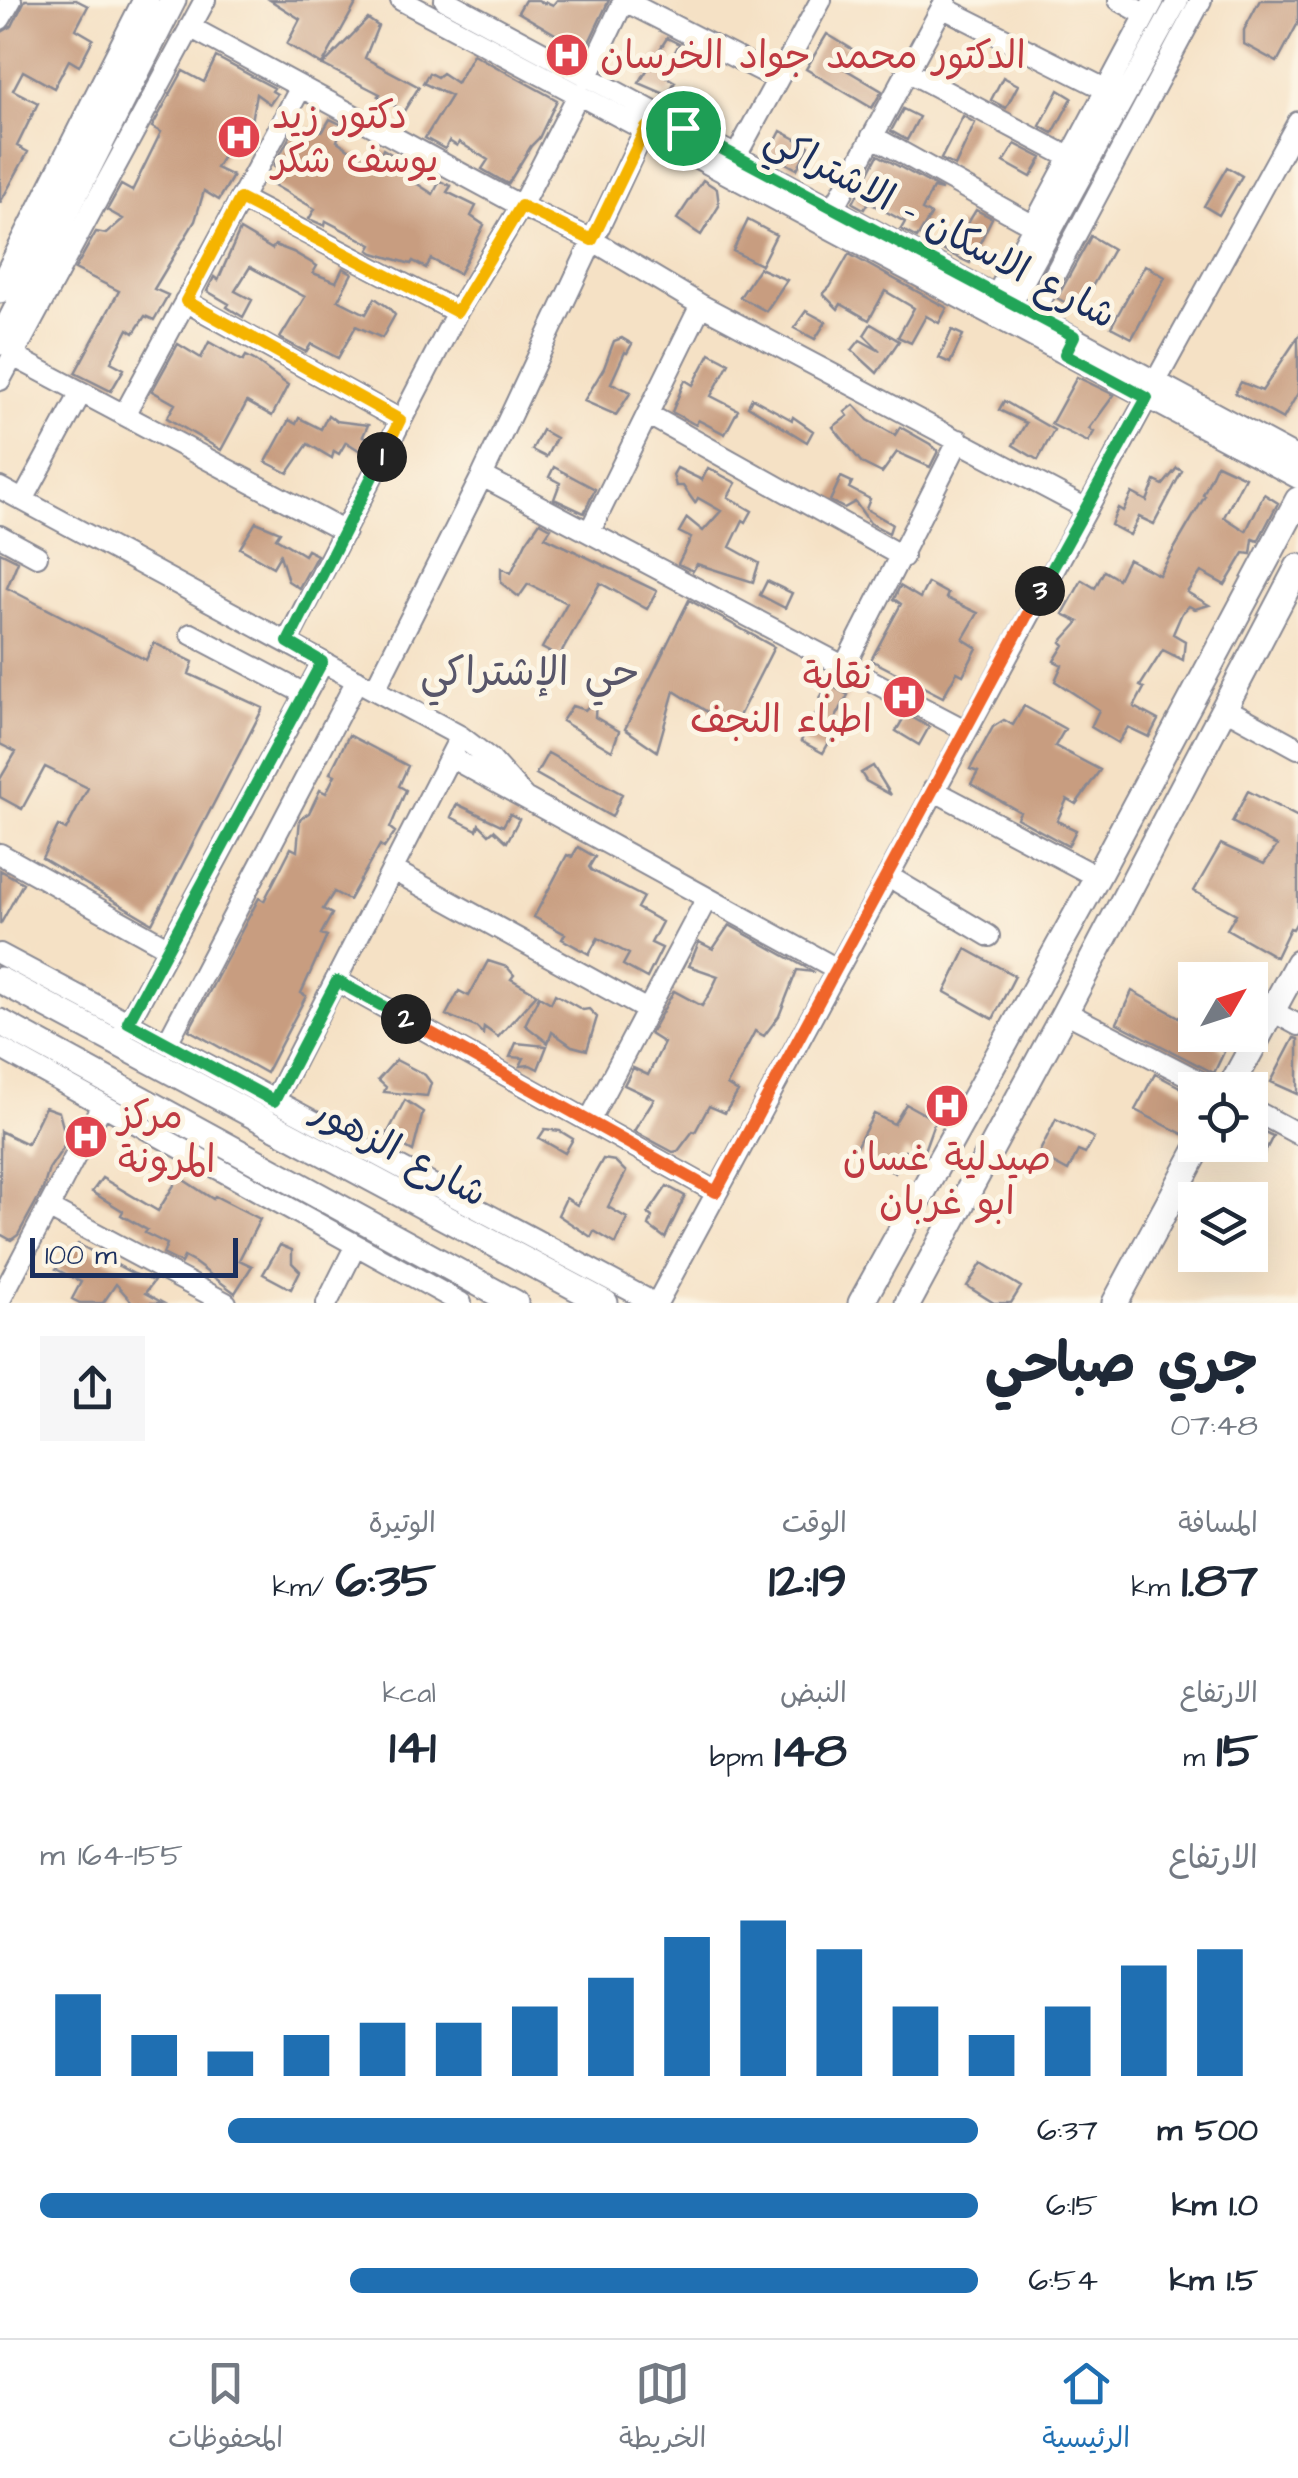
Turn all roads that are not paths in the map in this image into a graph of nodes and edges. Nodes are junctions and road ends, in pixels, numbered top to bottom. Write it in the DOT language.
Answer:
graph roads {
  1 [pos="11,0"];
  2 [pos="173,0"];
  3 [pos="205,0"];
  4 [pos="402,0"];
  5 [pos="444,0"];
  6 [pos="624,0"];
  7 [pos="821,0"];
  8 [pos="1119,0"];
  9 [pos="1178,0"];
  10 [pos="1201,0"];
  11 [pos="143,1"];
  12 [pos="944,4"];
  13 [pos="1150,8"];
  14 [pos="0,19"];
  15 [pos="190,27"];
  16 [pos="907,71"];
  17 [pos="778,79"];
  18 [pos="583,84"];
  19 [pos="301,87"];
  20 [pos="1107,90"];
  21 [pos="1298,122"];
  22 [pos="646,128"];
  23 [pos="679,136"];
  24 [pos="872,136"];
  25 [pos="736,156"];
  26 [pos="1071,158"];
  27 [pos="240,199"];
  28 [pos="521,206"];
  29 [pos="834,208"];
  30 [pos="1034,226"];
  31 [pos="592,240"];
  32 [pos="50,268"];
  33 [pos="4,273"];
  34 [pos="1003,300"];
  35 [pos="186,301"];
  36 [pos="701,305"];
  37 [pos="457,312"];
  38 [pos="1033,315"];
  39 [pos="1069,345"];
  40 [pos="7,349"];
  41 [pos="0,380"];
  42 [pos="1151,389"];
  43 [pos="81,393"];
  44 [pos="124,414"];
  45 [pos="650,415"];
  46 [pos="400,420"];
  47 [pos="958,440"];
  48 [pos="1298,458"];
  49 [pos="482,476"];
  50 [pos="1298,478"];
  51 [pos="0,488"];
  52 [pos="23,500"];
  53 [pos="1298,500"];
  54 [pos="1085,508"];
  55 [pos="590,531"];
  56 [pos="346,532"];
  57 [pos="0,536"];
  58 [pos="37,556"];
  59 [pos="902,557"];
  60 [pos="1298,567"];
  61 [pos="1245,602"];
  62 [pos="1272,616"];
  63 [pos="191,634"];
  64 [pos="288,642"];
  65 [pos="322,662"];
  66 [pos="845,665"];
  67 [pos="366,685"];
  68 [pos="305,694"];
  69 [pos="1224,707"];
  70 [pos="964,730"];
  71 [pos="460,736"];
  72 [pos="1298,748"];
  73 [pos="450,757"];
  74 [pos="933,790"];
  75 [pos="524,797"];
  76 [pos="0,854"];
  77 [pos="393,870"];
  78 [pos="888,876"];
  79 [pos="1097,877"];
  80 [pos="707,898"];
  81 [pos="989,936"];
  82 [pos="167,947"];
  83 [pos="0,954"];
  84 [pos="1298,963"];
  85 [pos="837,968"];
  86 [pos="0,980"];
  87 [pos="337,981"];
  88 [pos="647,1010"];
  89 [pos="1272,1011"];
  90 [pos="1065,1012"];
  91 [pos="0,1022"];
  92 [pos="1298,1025"];
  93 [pos="123,1032"];
  94 [pos="167,1043"];
  95 [pos="1,1052"];
  96 [pos="56,1066"];
  97 [pos="1181,1072"];
  98 [pos="1240,1072"];
  99 [pos="274,1101"];
  100 [pos="102,1104"];
  101 [pos="1268,1118"];
  102 [pos="589,1121"];
  103 [pos="1298,1134"];
  104 [pos="1191,1162"];
  105 [pos="262,1178"];
  106 [pos="716,1192"];
  107 [pos="48,1208"];
  108 [pos="450,1221"];
  109 [pos="356,1246"];
  110 [pos="514,1256"];
  111 [pos="430,1258"];
  112 [pos="866,1294"];
  113 [pos="505,1298"];
  114 [pos="0,1300"];
  115 [pos="451,1301"];
  116 [pos="226,1303"];
  117 [pos="327,1303"];
  118 [pos="605,1303"];
  119 [pos="656,1303"];
  120 [pos="908,1303"];
  121 [pos="1115,1303"];
  1 -- 14 [label="street"];
  2 -- 32 [label="main road"];
  3 -- 15 [label="street"];
  4 -- 18 [label="street, شارع الاسكان - الاشتراكي"];
  5 -- 18 [label="street, شارع الاسكان - الاشتراكي"];
  6 -- 17 [label="street"];
  6 -- 18 [label="street"];
  7 -- 17 [label="street"];
  8 -- 13 [label="street"];
  9 -- 34 [label="street"];
  10 -- 38 [label="street"];
  11 -- 33 [label="main road"];
  12 -- 16 [label="street"];
  12 -- 20 [label="street"];
  13 -- 20 [label="street"];
  15 -- 19 [label="street"];
  15 -- 32 [label="street"];
  16 -- 24 [label="street"];
  16 -- 26 [label="street"];
  17 -- 25 [label="street"];
  18 -- 22 [label="street, شارع الاسكان - الاشتراكي"];
  18 -- 23 [label="street, شارع الاسكان - الاشتراكي"];
  18 -- 28 [label="street"];
  19 -- 27 [label="street"];
  19 -- 28 [label="street"];
  20 -- 26 [label="street"];
  21 -- 42 [label="street"];
  22 -- 23 [label="street, شارع الاسكان - الاشتراكي"];
  22 -- 31 [label="street"];
  23 -- 25 [label="street, شارع الاسكان - الاشتراكي"];
  23 -- 39 [label="street, شارع الاسكان - الاشتراكي"];
  24 -- 29 [label="street"];
  24 -- 30 [label="street"];
  25 -- 29 [label="street, شارع الاسكان - الاشتراكي"];
  26 -- 30 [label="street"];
  27 -- 35 [label="street"];
  27 -- 37 [label="street"];
  28 -- 31 [label="street"];
  28 -- 37 [label="street"];
  29 -- 34 [label="street, شارع الاسكان - الاشتراكي"];
  30 -- 34 [label="street"];
  31 -- 36 [label="street"];
  31 -- 49 [label="street"];
  32 -- 40 [label="main road"];
  34 -- 38 [label="street, شارع الاسكان - الاشتراكي"];
  35 -- 44 [label="street"];
  35 -- 46 [label="street"];
  36 -- 45 [label="street"];
  36 -- 47 [label="street"];
  37 -- 46 [label="street"];
  38 -- 39 [label="street, شارع الاسكان - الاشتراكي"];
  39 -- 42 [label="street, شارع الاسكان - الاشتراكي"];
  40 -- 41 [label="street"];
  40 -- 43 [label="street"];
  42 -- 48 [label="street, شارع الاسكان - الاشتراكي"];
  42 -- 50 [label="street, شارع الاسكان - الاشتراكي"];
  42 -- 54 [label="street"];
  43 -- 44 [label="street"];
  43 -- 52 [label="street"];
  44 -- 56 [label="street"];
  45 -- 55 [label="street"];
  45 -- 59 [label="street"];
  46 -- 56 [label="street"];
  47 -- 54 [label="street"];
  47 -- 59 [label="street"];
  49 -- 55 [label="street"];
  49 -- 67 [label="street"];
  51 -- 52 [label="street"];
  52 -- 64 [label="street"];
  53 -- 61 [label="main road"];
  54 -- 70 [label="street"];
  55 -- 66 [label="street"];
  56 -- 64 [label="street"];
  57 -- 58 [label="street"];
  59 -- 66 [label="street"];
  60 -- 62 [label="main road"];
  61 -- 62 [label="main road"];
  61 -- 79 [label="main road"];
  62 -- 69 [label="main road"];
  63 -- 68 [label="street"];
  64 -- 65 [label="street"];
  65 -- 67 [label="street"];
  65 -- 68 [label="street"];
  66 -- 70 [label="street"];
  67 -- 71 [label="street"];
  67 -- 94 [label="street"];
  68 -- 82 [label="street"];
  69 -- 72 [label="street"];
  69 -- 90 [label="main road"];
  70 -- 74 [label="street"];
  71 -- 73 [label="street"];
  71 -- 75 [label="street"];
  73 -- 75 [label="street"];
  73 -- 77 [label="street"];
  74 -- 78 [label="street"];
  74 -- 79 [label="street"];
  75 -- 80 [label="street"];
  76 -- 82 [label="street"];
  77 -- 87 [label="street"];
  77 -- 88 [label="street"];
  78 -- 81 [label="street"];
  78 -- 85 [label="street"];
  79 -- 112 [label="main road"];
  80 -- 85 [label="street"];
  80 -- 88 [label="street"];
  82 -- 93 [label="street"];
  83 -- 93 [label="street"];
  84 -- 89 [label="main road"];
  85 -- 106 [label="street"];
  86 -- 93 [label="main road, شارع الزهور"];
  87 -- 99 [label="street"];
  87 -- 102 [label="street"];
  88 -- 102 [label="street"];
  89 -- 92 [label="street"];
  89 -- 98 [label="main road"];
  90 -- 97 [label="street"];
  90 -- 120 [label="main road"];
  91 -- 96 [label="main road, شارع الزهور"];
  93 -- 94 [label="street"];
  93 -- 108 [label="main road, شارع الزهور"];
  94 -- 99 [label="street"];
  95 -- 96 [label="street"];
  96 -- 100 [label="street"];
  96 -- 105 [label="main road, شارع الزهور"];
  99 -- 119 [label="street"];
  100 -- 105 [label="street"];
  100 -- 107 [label="street"];
  101 -- 103 [label="street"];
  102 -- 106 [label="street"];
  104 -- 121 [label="main road"];
  105 -- 109 [label="street"];
  105 -- 111 [label="main road, شارع الزهور"];
  106 -- 119 [label="street"];
  107 -- 114 [label="street"];
  107 -- 116 [label="street"];
  108 -- 110 [label="main road, شارع الزهور"];
  108 -- 111 [label="main road"];
  109 -- 115 [label="street"];
  109 -- 117 [label="street"];
  110 -- 113 [label="main road"];
  110 -- 118 [label="main road, شارع الزهور"];
  111 -- 113 [label="main road, شارع الزهور"];
  112 -- 120 [label="main road"];
}
